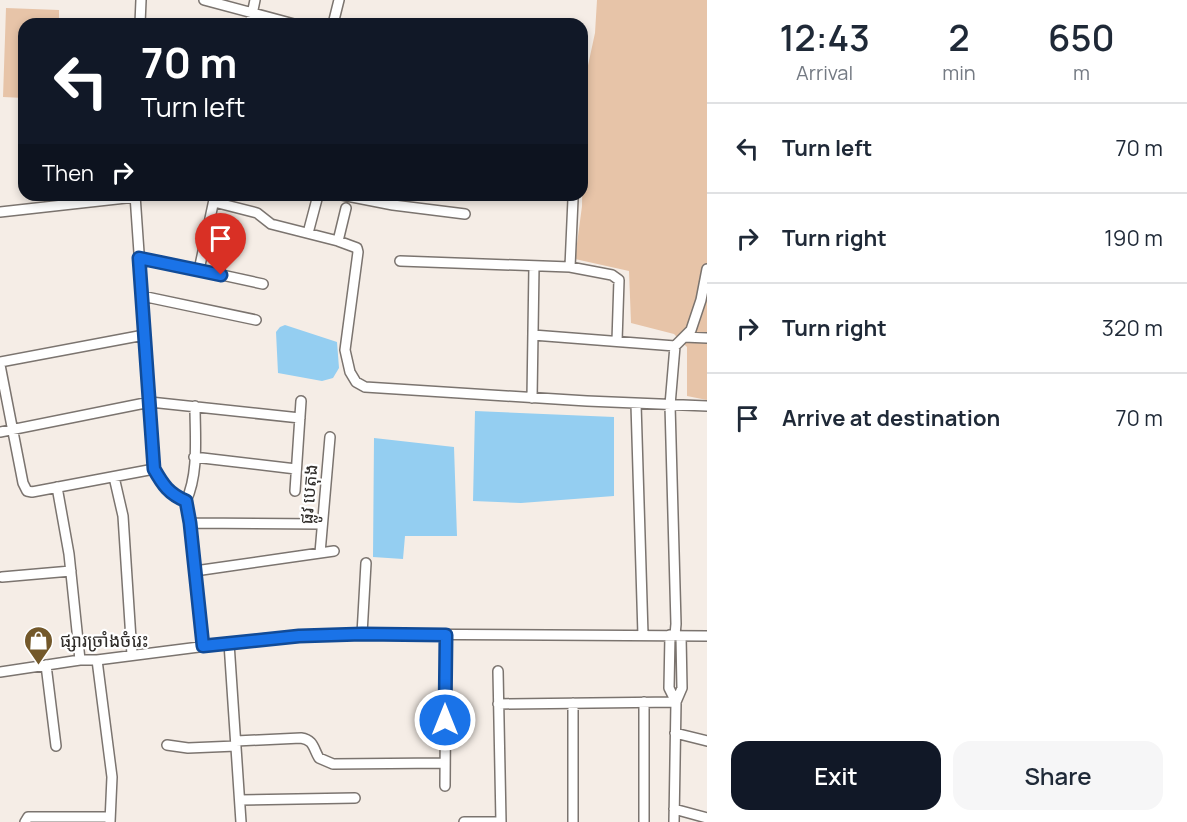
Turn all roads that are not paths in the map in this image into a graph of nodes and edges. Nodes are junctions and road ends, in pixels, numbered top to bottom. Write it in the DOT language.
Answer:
graph roads {
  1 [pos="141,0"];
  2 [pos="204,0"];
  3 [pos="255,0"];
  4 [pos="339,0"];
  5 [pos="252,12"];
  6 [pos="140,18"];
  7 [pos="251,18"];
  8 [pos="273,18"];
  9 [pos="334,18"];
  10 [pos="93,201"];
  11 [pos="135,201"];
  12 [pos="213,201"];
  13 [pos="223,201"];
  14 [pos="316,201"];
  15 [pos="373,201"];
  16 [pos="573,201"];
  17 [pos="346,208"];
  18 [pos="0,212"];
  19 [pos="465,214"];
  20 [pos="308,233"];
  21 [pos="338,241"];
  22 [pos="139,258"];
  23 [pos="400,261"];
  24 [pos="534,266"];
  25 [pos="570,267"];
  26 [pos="707,269"];
  27 [pos="199,270"];
  28 [pos="263,284"];
  29 [pos="142,296"];
  30 [pos="256,320"];
  31 [pos="533,334"];
  32 [pos="144,335"];
  33 [pos="684,338"];
  34 [pos="707,338"];
  35 [pos="617,341"];
  36 [pos="675,346"];
  37 [pos="0,364"];
  38 [pos="532,398"];
  39 [pos="301,400"];
  40 [pos="150,402"];
  41 [pos="636,404"];
  42 [pos="670,405"];
  43 [pos="195,406"];
  44 [pos="707,406"];
  45 [pos="300,418"];
  46 [pos="12,429"];
  47 [pos="0,432"];
  48 [pos="330,437"];
  49 [pos="194,457"];
  50 [pos="154,469"];
  51 [pos="296,469"];
  52 [pos="114,477"];
  53 [pos="57,487"];
  54 [pos="295,491"];
  55 [pos="186,501"];
  56 [pos="190,523"];
  57 [pos="322,524"];
  58 [pos="334,551"];
  59 [pos="320,553"];
  60 [pos="366,563"];
  61 [pos="71,571"];
  62 [pos="195,571"];
  63 [pos="2,577"];
  64 [pos="362,634"];
  65 [pos="446,635"];
  66 [pos="643,635"];
  67 [pos="675,635"];
  68 [pos="707,636"];
  69 [pos="230,643"];
  70 [pos="203,646"];
  71 [pos="132,655"];
  72 [pos="80,660"];
  73 [pos="97,660"];
  74 [pos="46,665"];
  75 [pos="498,671"];
  76 [pos="0,672"];
  77 [pos="644,702"];
  78 [pos="676,702"];
  79 [pos="573,703"];
  80 [pos="498,704"];
  81 [pos="675,733"];
  82 [pos="707,741"];
  83 [pos="236,744"];
  84 [pos="56,746"];
  85 [pos="167,746"];
  86 [pos="445,763"];
  87 [pos="445,786"];
  88 [pos="356,798"];
  89 [pos="240,800"];
  90 [pos="674,809"];
  91 [pos="707,818"];
  92 [pos="67,819"];
  93 [pos="110,819"];
  94 [pos="25,822"];
  95 [pos="241,822"];
  96 [pos="464,822"];
  97 [pos="501,822"];
  98 [pos="573,822"];
  99 [pos="644,822"];
  100 [pos="674,822"];
  1 -- 6 [label="street"];
  2 -- 5 [label="street"];
  3 -- 5 [label="street"];
  4 -- 9 [label="street"];
  5 -- 7 [label="street"];
  5 -- 8 [label="street"];
  10 -- 18 [label="street"];
  11 -- 22 [label="street"];
  12 -- 27 [label="street"];
  13 -- 20 [label="street"];
  14 -- 20 [label="street"];
  15 -- 19 [label="street"];
  16 -- 25 [label="street"];
  17 -- 21 [label="street"];
  20 -- 21 [label="street"];
  21 -- 38 [label="street"];
  22 -- 27 [label="street"];
  22 -- 29 [label="street"];
  23 -- 24 [label="street"];
  24 -- 25 [label="street"];
  24 -- 31 [label="street"];
  25 -- 35 [label="street"];
  26 -- 33 [label="street"];
  27 -- 28 [label="street"];
  29 -- 30 [label="street"];
  29 -- 32 [label="street"];
  31 -- 35 [label="street"];
  31 -- 38 [label="street"];
  32 -- 37 [label="street"];
  32 -- 40 [label="street"];
  33 -- 34 [label="street"];
  33 -- 36 [label="street"];
  35 -- 36 [label="street"];
  36 -- 42 [label="street"];
  37 -- 46 [label="street"];
  38 -- 41 [label="street"];
  39 -- 45 [label="street"];
  40 -- 43 [label="street"];
  40 -- 46 [label="street"];
  40 -- 50 [label="street"];
  41 -- 42 [label="street"];
  41 -- 66 [label="street"];
  42 -- 44 [label="street"];
  42 -- 67 [label="street"];
  43 -- 45 [label="street"];
  43 -- 49 [label="street"];
  45 -- 51 [label="street"];
  46 -- 47 [label="street"];
  46 -- 53 [label="street"];
  48 -- 57 [label="street, ផ្លូវ បេតុង"];
  49 -- 51 [label="street"];
  49 -- 55 [label="street"];
  50 -- 52 [label="street"];
  50 -- 55 [label="street"];
  51 -- 54 [label="street"];
  52 -- 53 [label="street"];
  52 -- 71 [label="street"];
  53 -- 61 [label="street"];
  55 -- 56 [label="street"];
  56 -- 57 [label="street"];
  56 -- 62 [label="street"];
  57 -- 59 [label="street, ផ្លូវ បេតុង"];
  58 -- 59 [label="street"];
  59 -- 62 [label="street"];
  60 -- 64 [label="street"];
  61 -- 63 [label="street"];
  61 -- 72 [label="street"];
  62 -- 70 [label="street"];
  64 -- 65 [label="street"];
  64 -- 69 [label="street"];
  65 -- 66 [label="street"];
  65 -- 86 [label="street"];
  66 -- 67 [label="street"];
  67 -- 68 [label="street"];
  67 -- 78 [label="street"];
  69 -- 70 [label="street"];
  69 -- 83 [label="street"];
  70 -- 71 [label="street"];
  71 -- 73 [label="street"];
  72 -- 73 [label="street"];
  72 -- 74 [label="street"];
  73 -- 93 [label="street"];
  74 -- 76 [label="street"];
  74 -- 84 [label="street"];
  75 -- 80 [label="street"];
  77 -- 78 [label="street"];
  77 -- 79 [label="street"];
  77 -- 99 [label="street"];
  78 -- 81 [label="street"];
  79 -- 80 [label="street"];
  79 -- 98 [label="street"];
  80 -- 97 [label="street"];
  81 -- 82 [label="street"];
  81 -- 90 [label="street"];
  83 -- 85 [label="street"];
  83 -- 86 [label="street"];
  83 -- 89 [label="street"];
  86 -- 87 [label="street"];
  88 -- 89 [label="street"];
  89 -- 95 [label="street"];
  90 -- 91 [label="street"];
  90 -- 100 [label="street"];
  92 -- 93 [label="street"];
  92 -- 94 [label="street"];
  96 -- 97 [label="street"];
}
